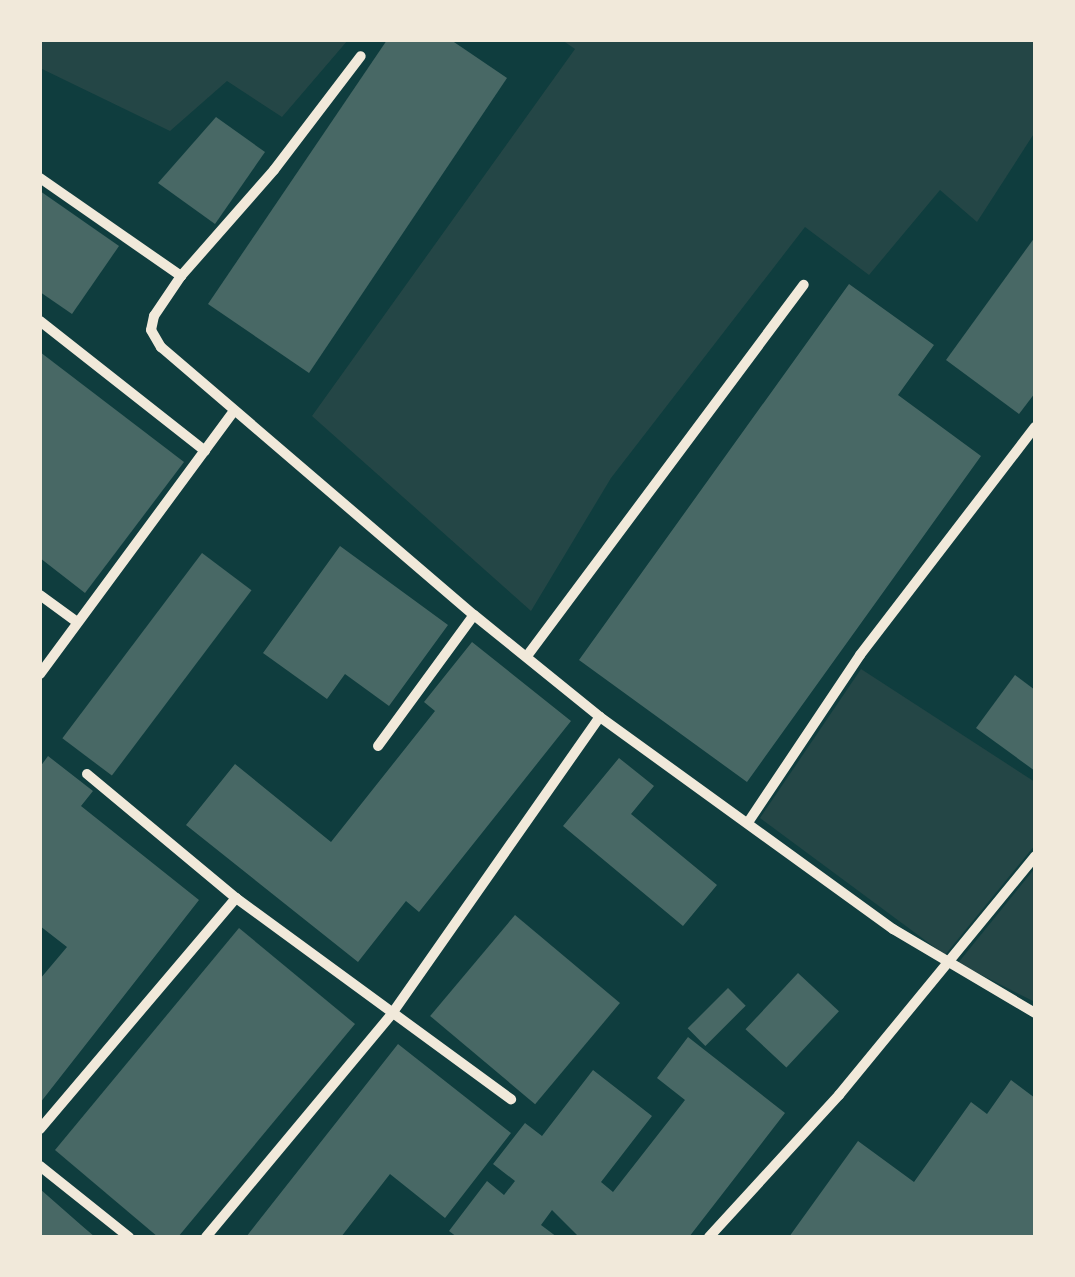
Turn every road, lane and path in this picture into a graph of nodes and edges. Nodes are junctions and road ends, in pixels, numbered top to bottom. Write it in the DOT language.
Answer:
graph roads {
  1 [pos="361,56"];
  2 [pos="40,178"];
  3 [pos="180,276"];
  4 [pos="804,284"];
  5 [pos="40,321"];
  6 [pos="234,411"];
  7 [pos="1035,427"];
  8 [pos="205,451"];
  9 [pos="40,595"];
  10 [pos="474,615"];
  11 [pos="77,622"];
  12 [pos="528,656"];
  13 [pos="40,674"];
  14 [pos="600,717"];
  15 [pos="378,746"];
  16 [pos="87,774"];
  17 [pos="750,821"];
  18 [pos="1035,856"];
  19 [pos="236,898"];
  20 [pos="946,965"];
  21 [pos="1035,1013"];
  22 [pos="392,1015"];
  23 [pos="511,1099"];
  24 [pos="40,1128"];
  25 [pos="40,1166"];
  26 [pos="129,1237"];
  27 [pos="206,1237"];
  28 [pos="709,1237"];
  1 -- 3 [label="street"];
  2 -- 3 [label="street"];
  3 -- 6 [label="street"];
  4 -- 12 [label="street"];
  5 -- 8 [label="street"];
  6 -- 8 [label="street"];
  6 -- 10 [label="street"];
  7 -- 17 [label="street"];
  8 -- 11 [label="street"];
  9 -- 11 [label="street"];
  10 -- 12 [label="street"];
  10 -- 15 [label="street"];
  11 -- 13 [label="street"];
  12 -- 14 [label="street"];
  14 -- 17 [label="street"];
  14 -- 22 [label="street"];
  16 -- 19 [label="street"];
  17 -- 20 [label="street"];
  18 -- 20 [label="street"];
  19 -- 22 [label="street"];
  19 -- 24 [label="street"];
  20 -- 21 [label="street"];
  20 -- 28 [label="street"];
  22 -- 23 [label="street"];
  22 -- 27 [label="street"];
  25 -- 26 [label="street"];
}
